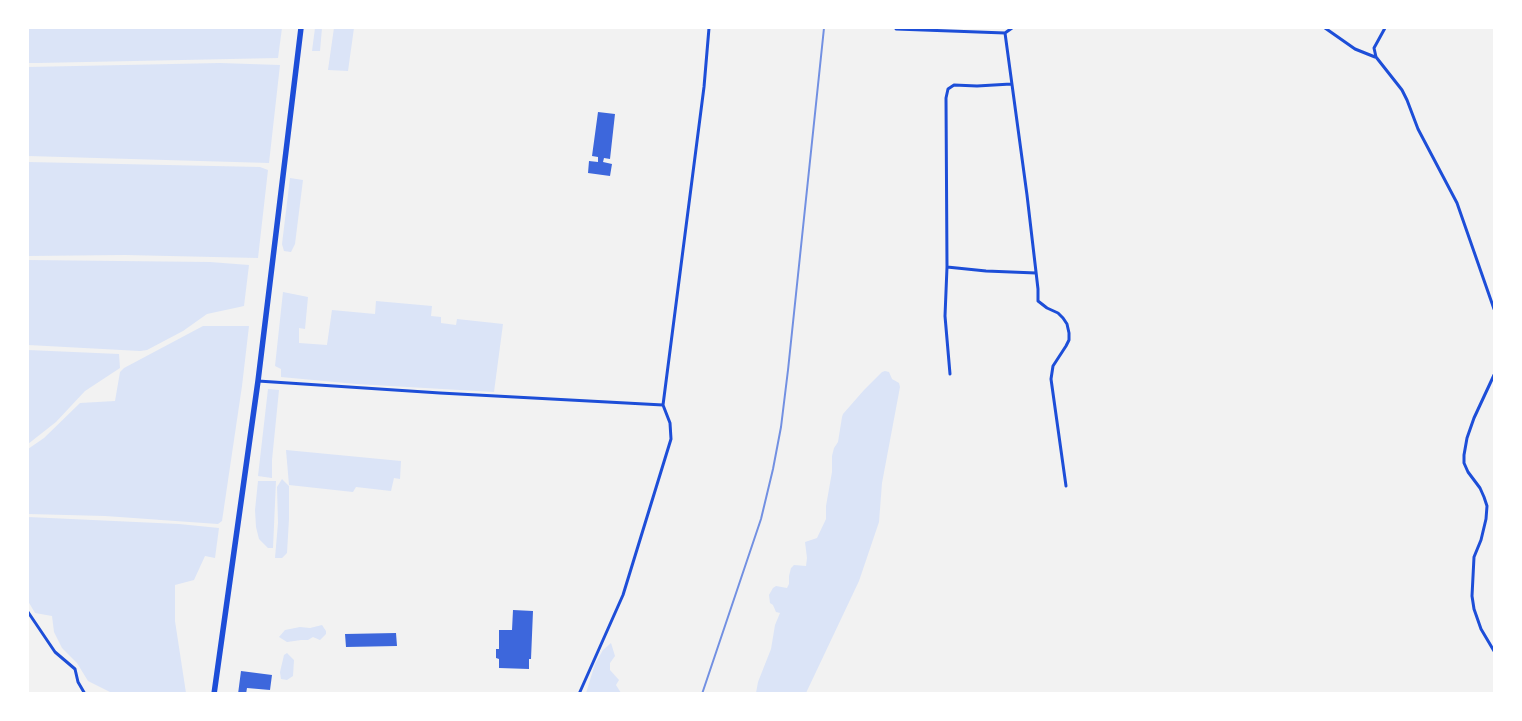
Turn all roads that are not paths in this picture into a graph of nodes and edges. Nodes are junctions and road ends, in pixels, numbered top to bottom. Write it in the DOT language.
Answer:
graph roads {
  1 [pos="301,28"];
  2 [pos="709,28"];
  3 [pos="896,28"];
  4 [pos="1012,28"];
  5 [pos="1325,28"];
  6 [pos="1385,28"];
  7 [pos="1005,34"];
  8 [pos="1376,57"];
  9 [pos="1011,84"];
  10 [pos="947,267"];
  11 [pos="1036,273"];
  12 [pos="1494,308"];
  13 [pos="950,374"];
  14 [pos="1494,374"];
  15 [pos="258,381"];
  16 [pos="663,406"];
  17 [pos="1066,486"];
  18 [pos="28,612"];
  19 [pos="1494,651"];
  20 [pos="84,694"];
  21 [pos="214,694"];
  22 [pos="579,694"];
  1 -- 15 [label="highway"];
  2 -- 16 [label="street"];
  3 -- 7 [label="street"];
  4 -- 7 [label="street"];
  5 -- 8 [label="street"];
  6 -- 8 [label="street"];
  7 -- 9 [label="street"];
  8 -- 12 [label="street"];
  9 -- 10 [label="street"];
  9 -- 11 [label="street"];
  10 -- 11 [label="street"];
  10 -- 13 [label="street"];
  11 -- 17 [label="street"];
  14 -- 19 [label="street"];
  15 -- 16 [label="street"];
  15 -- 21 [label="highway"];
  16 -- 22 [label="street"];
  18 -- 20 [label="street"];
}
